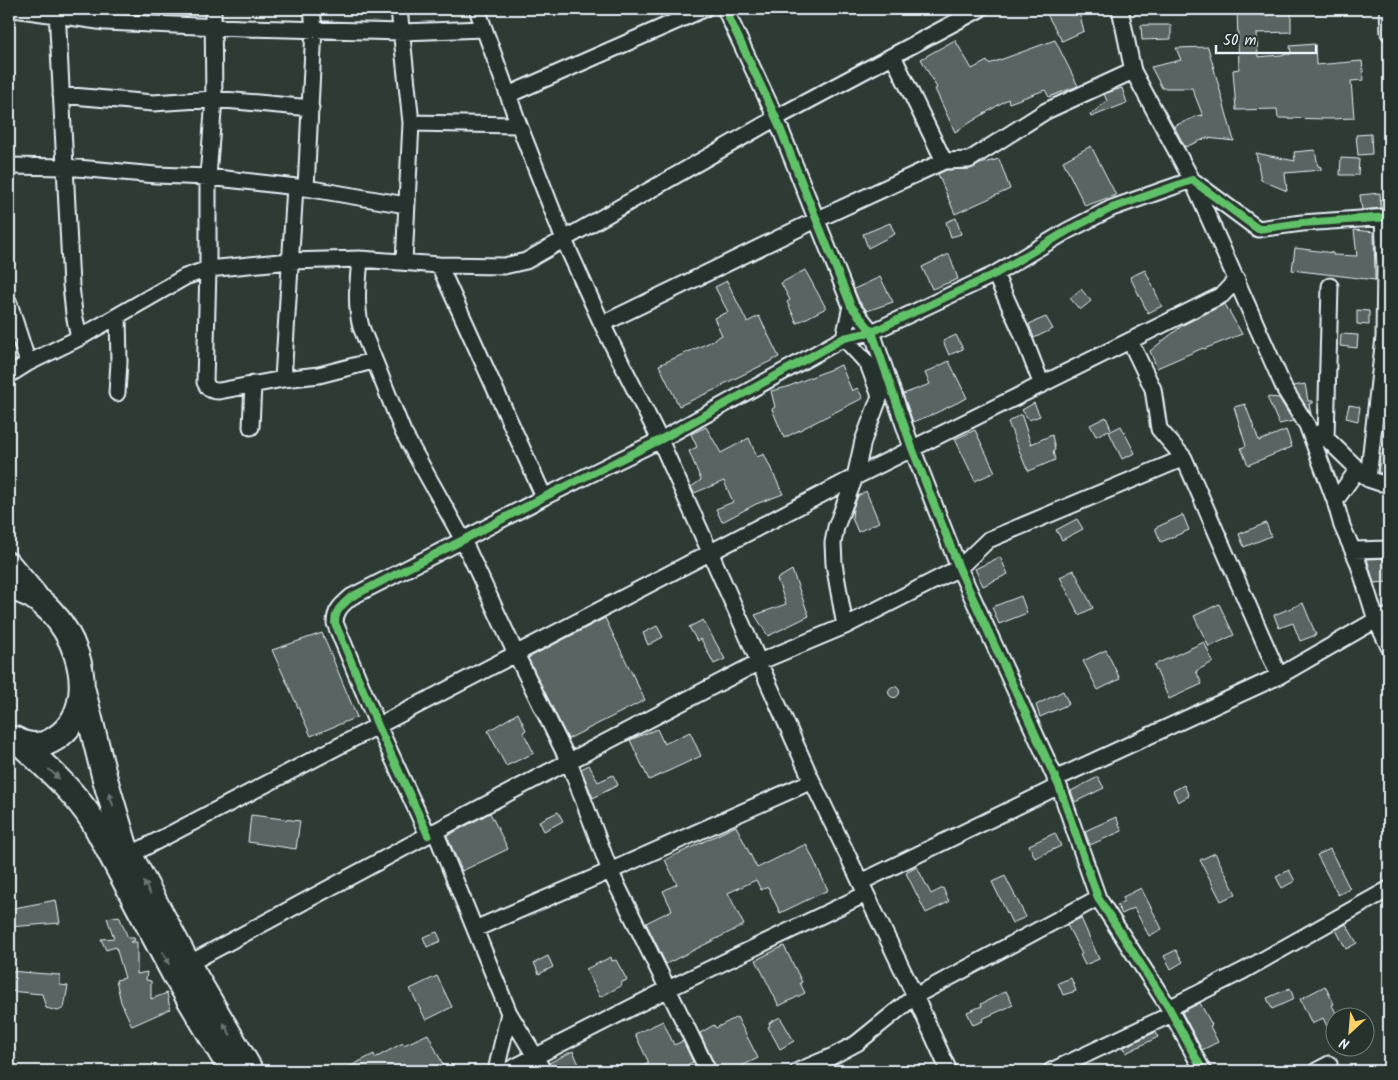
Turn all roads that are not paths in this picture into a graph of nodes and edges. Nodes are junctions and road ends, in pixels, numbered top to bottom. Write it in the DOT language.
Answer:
graph roads {
  1 [pos="14,9"];
  2 [pos="213,9"];
  3 [pos="312,9"];
  4 [pos="399,9"];
  5 [pos="477,9"];
  6 [pos="704,9"];
  7 [pos="725,9"];
  8 [pos="980,9"];
  9 [pos="1120,9"];
  10 [pos="1388,9"];
  11 [pos="57,12"];
  12 [pos="213,26"];
  13 [pos="484,29"];
  14 [pos="314,30"];
  15 [pos="402,32"];
  16 [pos="1389,33"];
  17 [pos="893,56"];
  18 [pos="1133,71"];
  19 [pos="61,95"];
  20 [pos="508,95"];
  21 [pos="214,99"];
  22 [pos="311,108"];
  23 [pos="776,118"];
  24 [pos="411,123"];
  25 [pos="519,125"];
  26 [pos="944,161"];
  27 [pos="9,166"];
  28 [pos="66,167"];
  29 [pos="208,178"];
  30 [pos="1192,180"];
  31 [pos="300,188"];
  32 [pos="406,205"];
  33 [pos="1386,217"];
  34 [pos="816,220"];
  35 [pos="564,240"];
  36 [pos="360,259"];
  37 [pos="290,261"];
  38 [pos="404,262"];
  39 [pos="439,265"];
  40 [pos="208,269"];
  41 [pos="995,274"];
  42 [pos="1237,278"];
  43 [pos="1330,286"];
  44 [pos="1222,295"];
  45 [pos="1245,296"];
  46 [pos="9,303"];
  47 [pos="851,306"];
  48 [pos="118,316"];
  49 [pos="602,324"];
  50 [pos="872,332"];
  51 [pos="79,338"];
  52 [pos="844,338"];
  53 [pos="1386,340"];
  54 [pos="1130,341"];
  55 [pos="373,362"];
  56 [pos="28,363"];
  57 [pos="9,375"];
  58 [pos="283,379"];
  59 [pos="253,384"];
  60 [pos="1042,385"];
  61 [pos="117,393"];
  62 [pos="1307,425"];
  63 [pos="251,427"];
  64 [pos="1326,438"];
  65 [pos="660,440"];
  66 [pos="912,448"];
  67 [pos="1184,458"];
  68 [pos="1363,474"];
  69 [pos="855,477"];
  70 [pos="1389,482"];
  71 [pos="544,497"];
  72 [pos="1335,501"];
  73 [pos="463,540"];
  74 [pos="1389,549"];
  75 [pos="1354,550"];
  76 [pos="710,554"];
  77 [pos="9,565"];
  78 [pos="959,568"];
  79 [pos="9,588"];
  80 [pos="39,601"];
  81 [pos="1382,618"];
  82 [pos="844,626"];
  83 [pos="1389,647"];
  84 [pos="516,654"];
  85 [pos="759,662"];
  86 [pos="1279,676"];
  87 [pos="83,691"];
  88 [pos="378,726"];
  89 [pos="13,739"];
  90 [pos="569,762"];
  91 [pos="812,781"];
  92 [pos="1057,782"];
  93 [pos="432,833"];
  94 [pos="130,856"];
  95 [pos="610,871"];
  96 [pos="863,888"];
  97 [pos="1389,889"];
  98 [pos="1098,898"];
  99 [pos="475,929"];
  100 [pos="188,964"];
  101 [pos="668,989"];
  102 [pos="915,996"];
  103 [pos="1171,1011"];
  104 [pos="509,1013"];
  105 [pos="536,1056"];
  106 [pos="1329,1064"];
  107 [pos="232,1071"];
  108 [pos="251,1071"];
  109 [pos="496,1071"];
  110 [pos="507,1071"];
  111 [pos="543,1071"];
  112 [pos="708,1071"];
  113 [pos="798,1071"];
  114 [pos="949,1071"];
  115 [pos="1051,1071"];
  116 [pos="1203,1071"];
  117 [pos="1316,1071"];
  1 -- 11 [label="street"];
  2 -- 12 [label="street"];
  3 -- 14 [label="street"];
  4 -- 15 [label="street"];
  5 -- 13 [label="street"];
  6 -- 20 [label="street"];
  7 -- 23 [label="street"];
  8 -- 17 [label="street"];
  9 -- 18 [label="street"];
  10 -- 16 [label="street"];
  11 -- 12 [label="street"];
  11 -- 19 [label="street"];
  12 -- 14 [label="street"];
  12 -- 21 [label="street"];
  13 -- 15 [label="street"];
  13 -- 20 [label="street"];
  14 -- 15 [label="street"];
  14 -- 22 [label="street"];
  15 -- 24 [label="street"];
  17 -- 23 [label="street"];
  17 -- 26 [label="street"];
  18 -- 26 [label="street"];
  18 -- 30 [label="street"];
  19 -- 21 [label="street"];
  19 -- 28 [label="street"];
  20 -- 25 [label="street"];
  21 -- 22 [label="street"];
  21 -- 29 [label="street"];
  22 -- 31 [label="street"];
  23 -- 34 [label="street"];
  23 -- 35 [label="street"];
  24 -- 25 [label="street"];
  24 -- 32 [label="street"];
  25 -- 35 [label="street"];
  26 -- 34 [label="street"];
  27 -- 28 [label="street"];
  28 -- 29 [label="street"];
  28 -- 51 [label="street"];
  29 -- 31 [label="street"];
  29 -- 40 [label="street"];
  30 -- 33 [label="street"];
  30 -- 41 [label="street"];
  30 -- 42 [label="street"];
  31 -- 32 [label="street"];
  31 -- 37 [label="street"];
  32 -- 38 [label="street"];
  33 -- 53 [label="street"];
  34 -- 47 [label="street"];
  34 -- 49 [label="street"];
  35 -- 39 [label="street"];
  35 -- 49 [label="street"];
  36 -- 37 [label="street"];
  36 -- 38 [label="street"];
  36 -- 55 [label="street"];
  37 -- 40 [label="street"];
  37 -- 58 [label="street"];
  38 -- 39 [label="street"];
  39 -- 71 [label="street"];
  40 -- 48 [label="street"];
  40 -- 59 [label="street"];
  41 -- 50 [label="street"];
  41 -- 60 [label="street"];
  42 -- 44 [label="street"];
  42 -- 45 [label="street"];
  43 -- 64 [label="street"];
  44 -- 45 [label="street"];
  44 -- 54 [label="street"];
  45 -- 62 [label="street"];
  46 -- 56 [label="street"];
  47 -- 50 [label="street"];
  47 -- 52 [label="street"];
  48 -- 51 [label="street"];
  48 -- 61 [label="street"];
  49 -- 65 [label="street"];
  50 -- 52 [label="street"];
  50 -- 66 [label="street"];
  51 -- 56 [label="street"];
  52 -- 65 [label="street"];
  52 -- 69 [label="street"];
  53 -- 68 [label="street"];
  54 -- 60 [label="street"];
  54 -- 67 [label="street"];
  55 -- 58 [label="street"];
  55 -- 73 [label="street"];
  56 -- 57 [label="street"];
  58 -- 59 [label="street"];
  59 -- 63 [label="street"];
  60 -- 66 [label="street"];
  62 -- 64 [label="street"];
  62 -- 72 [label="street"];
  64 -- 68 [label="street"];
  65 -- 71 [label="street"];
  65 -- 76 [label="street"];
  66 -- 69 [label="street"];
  66 -- 78 [label="street"];
  67 -- 78 [label="street"];
  67 -- 86 [label="street"];
  68 -- 70 [label="street"];
  68 -- 72 [label="street"];
  69 -- 76 [label="street"];
  69 -- 82 [label="street"];
  71 -- 73 [label="street"];
  72 -- 75 [label="street"];
  73 -- 84 [label="street"];
  73 -- 88 [label="street"];
  74 -- 75 [label="street"];
  75 -- 81 [label="street"];
  76 -- 84 [label="street"];
  76 -- 85 [label="street"];
  77 -- 80 [label="highway"];
  78 -- 82 [label="street"];
  78 -- 92 [label="street"];
  79 -- 80 [label="highway"];
  80 -- 87 [label="highway"];
  81 -- 83 [label="street"];
  81 -- 86 [label="street"];
  82 -- 85 [label="street"];
  84 -- 88 [label="street"];
  84 -- 90 [label="street"];
  85 -- 90 [label="street"];
  85 -- 91 [label="street"];
  86 -- 92 [label="street"];
  87 -- 89 [label="highway"];
  94 -- 87 [label="highway, one-way"];
  88 -- 93 [label="street"];
  88 -- 94 [label="street"];
  89 -- 107 [label="highway, one-way"];
  90 -- 93 [label="street"];
  90 -- 95 [label="street"];
  91 -- 95 [label="street"];
  91 -- 96 [label="street"];
  92 -- 96 [label="street"];
  92 -- 98 [label="street"];
  93 -- 99 [label="street"];
  93 -- 100 [label="street"];
  100 -- 94 [label="highway, one-way"];
  95 -- 99 [label="street"];
  95 -- 101 [label="street"];
  96 -- 101 [label="street"];
  96 -- 102 [label="street"];
  97 -- 103 [label="street"];
  98 -- 102 [label="street"];
  98 -- 103 [label="street"];
  99 -- 104 [label="street"];
  108 -- 100 [label="highway, one-way"];
  101 -- 105 [label="street"];
  101 -- 112 [label="street"];
  102 -- 113 [label="street"];
  102 -- 114 [label="street"];
  103 -- 115 [label="street"];
  103 -- 116 [label="street"];
  104 -- 105 [label="street"];
  104 -- 109 [label="street"];
  105 -- 110 [label="street"];
  105 -- 111 [label="street"];
  106 -- 117 [label="street"];
}
